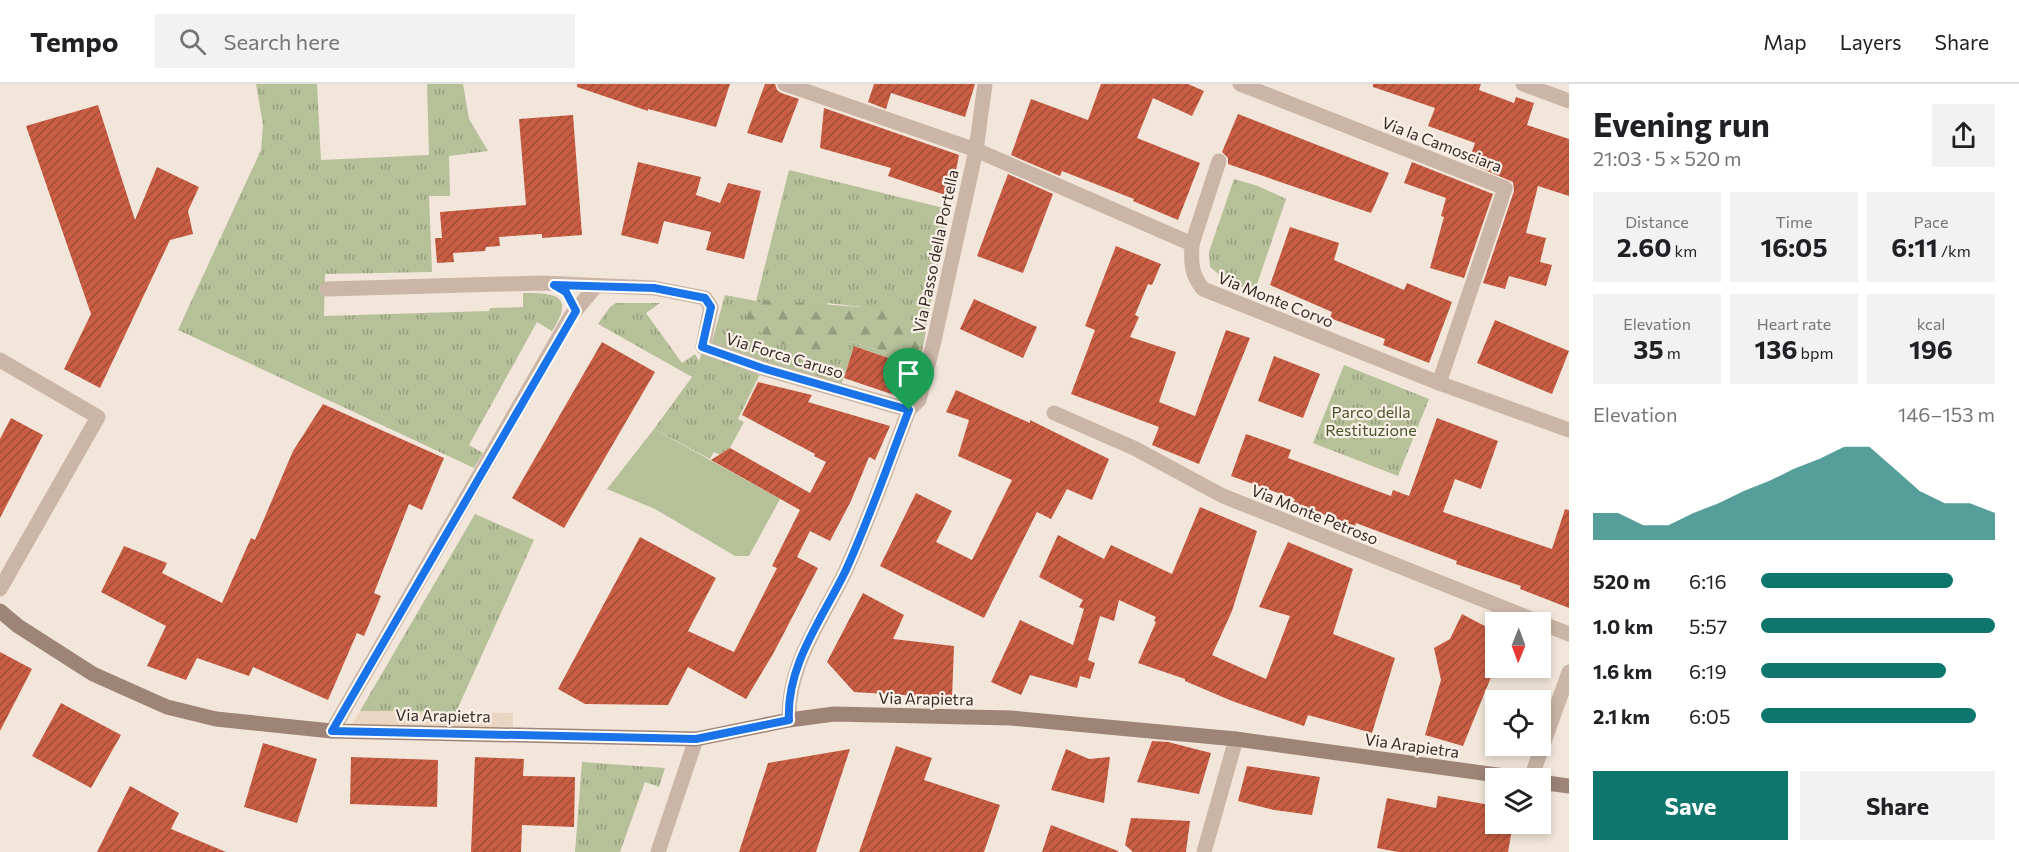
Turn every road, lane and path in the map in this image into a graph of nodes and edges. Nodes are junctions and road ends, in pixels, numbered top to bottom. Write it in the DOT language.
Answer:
graph roads {
  1 [pos="785,84"];
  2 [pos="985,84"];
  3 [pos="1523,84"];
  4 [pos="1246,85"];
  5 [pos="1569,101"];
  6 [pos="976,150"];
  7 [pos="1219,161"];
  8 [pos="1192,244"];
  9 [pos="554,285"];
  10 [pos="596,286"];
  11 [pos="327,289"];
  12 [pos="576,311"];
  13 [pos="0,360"];
  14 [pos="1439,384"];
  15 [pos="909,410"];
  16 [pos="1054,413"];
  17 [pos="1569,430"];
  18 [pos="0,589"];
  19 [pos="0,611"];
  20 [pos="1569,634"];
  21 [pos="1569,672"];
  22 [pos="789,720"];
  23 [pos="332,731"];
  24 [pos="696,739"];
  25 [pos="1236,739"];
  26 [pos="1535,768"];
  27 [pos="1485,773"];
  28 [pos="1551,784"];
  29 [pos="1569,786"];
  30 [pos="658,852"];
  31 [pos="1204,852"];
  1 -- 6 [label="street"];
  2 -- 6 [label="street, Via Passo della Portella"];
  3 -- 5 [label="street"];
  4 -- 14 [label="street, Via la Camosciara"];
  6 -- 8 [label="street"];
  6 -- 15 [label="street, Via Passo della Portella"];
  7 -- 8 [label="street, Via Monte Corvo"];
  8 -- 14 [label="street, Via Monte Corvo"];
  9 -- 10 [label="street"];
  9 -- 11 [label="street"];
  9 -- 12 [label="street"];
  10 -- 12 [label="street"];
  10 -- 15 [label="street, Via Forca Caruso"];
  12 -- 23 [label="street"];
  13 -- 18 [label="street"];
  14 -- 17 [label="street, Via Monte Corvo"];
  15 -- 22 [label="street, Via Passo della Portella"];
  16 -- 20 [label="street, Via Monte Petroso"];
  19 -- 23 [label="street, Via Arapietra"];
  21 -- 26 [label="street"];
  22 -- 24 [label="street, Via Arapietra"];
  22 -- 25 [label="street, Via Arapietra"];
  23 -- 24 [label="street, Via Arapietra"];
  24 -- 30 [label="street"];
  25 -- 27 [label="street, Via Arapietra"];
  25 -- 31 [label="street"];
  28 -- 29 [label="street"];
}
